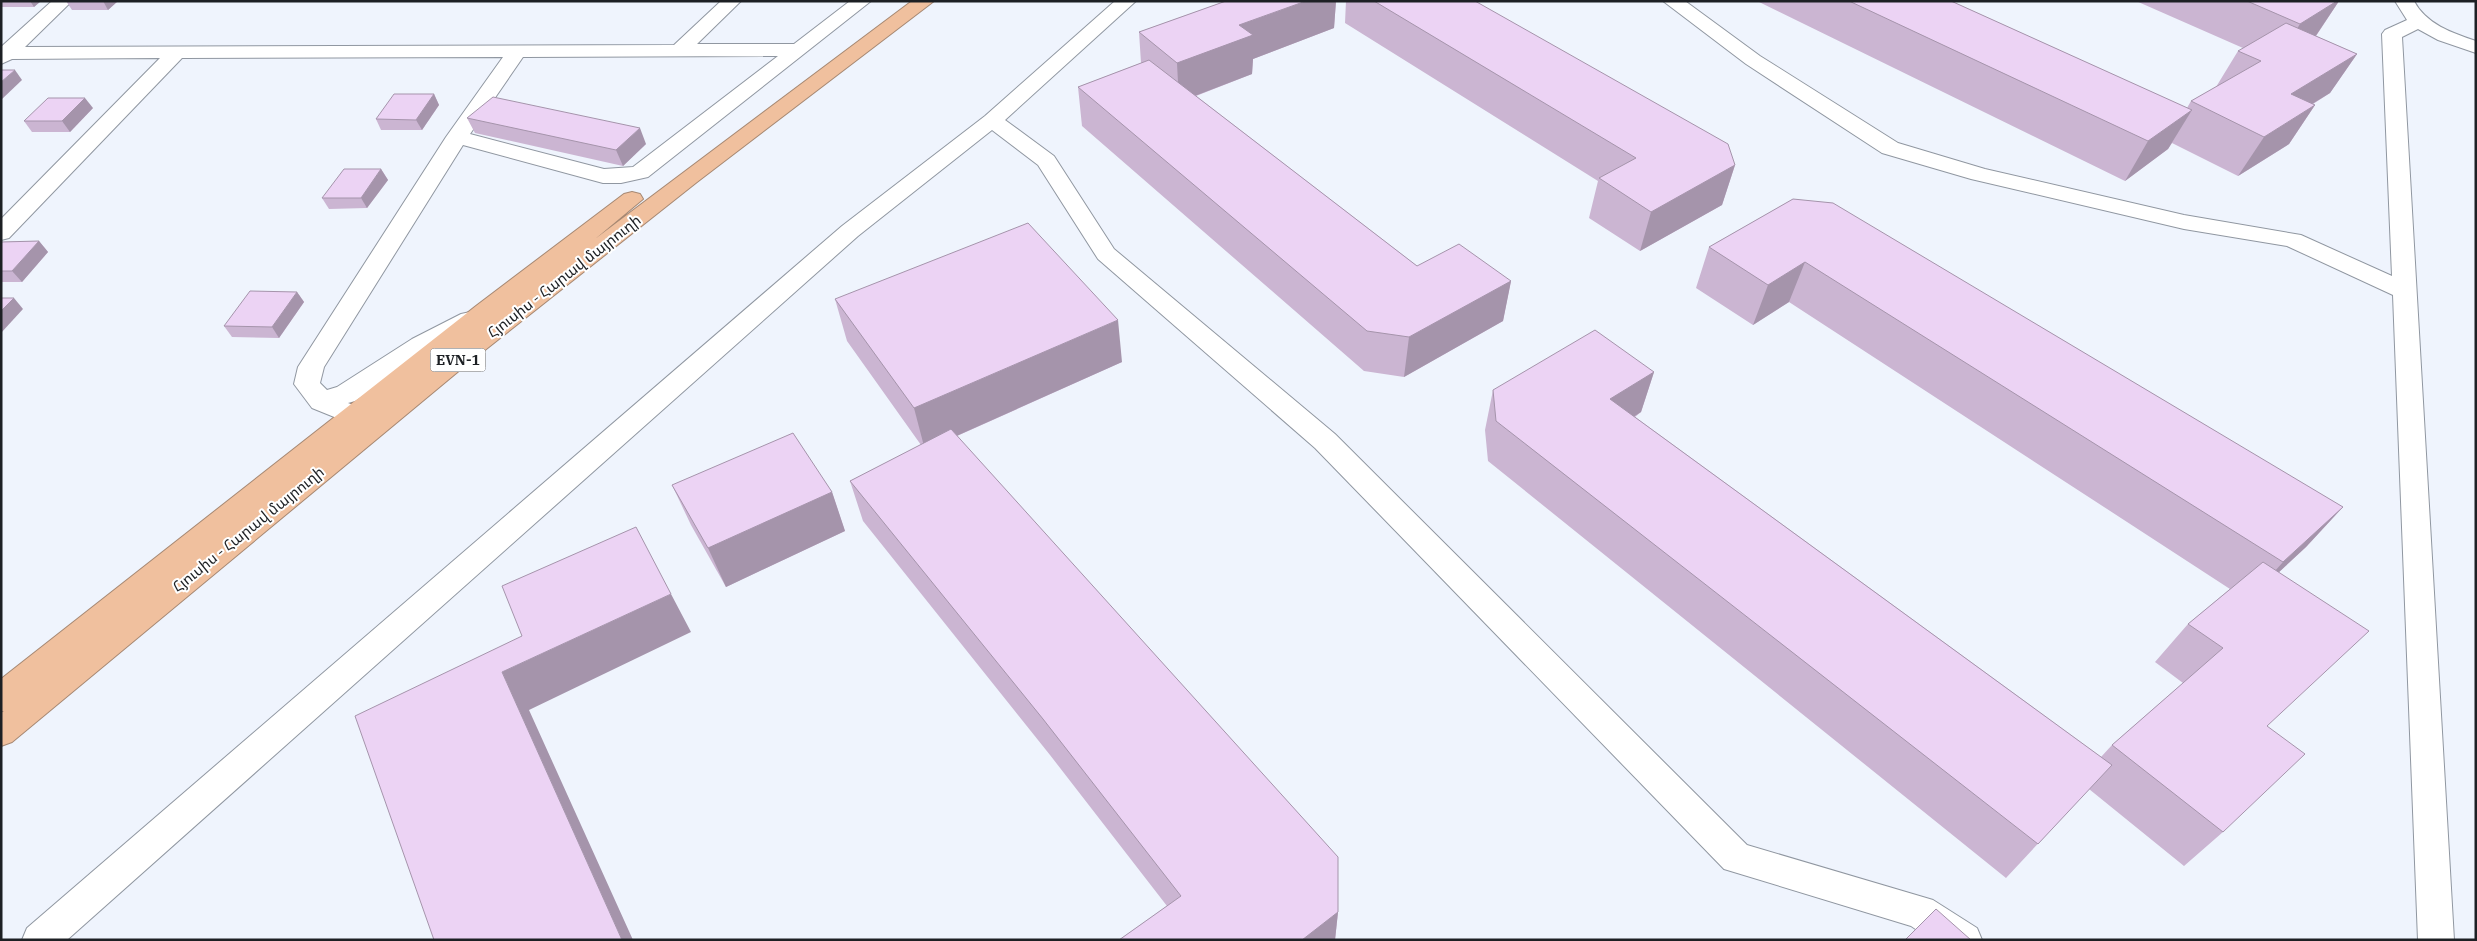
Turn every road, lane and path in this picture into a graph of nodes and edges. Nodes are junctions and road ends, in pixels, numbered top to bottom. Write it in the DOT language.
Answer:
graph roads {
  1 [pos="63,1"];
  2 [pos="732,1"];
  3 [pos="862,1"];
  4 [pos="899,1"];
  5 [pos="925,1"];
  6 [pos="1127,1"];
  7 [pos="1672,1"];
  8 [pos="2412,11"];
  9 [pos="2476,47"];
  10 [pos="518,50"];
  11 [pos="680,50"];
  12 [pos="797,50"];
  13 [pos="176,53"];
  14 [pos="4,55"];
  15 [pos="992,120"];
  16 [pos="456,137"];
  17 [pos="1,233"];
  18 [pos="2406,292"];
  19 [pos="485,312"];
  20 [pos="320,401"];
  21 [pos="354,416"];
  22 [pos="1,698"];
  23 [pos="1,732"];
  24 [pos="40,940"];
  25 [pos="1964,940"];
  26 [pos="2436,940"];
  1 -- 14 [label="street"];
  2 -- 11 [label="street"];
  3 -- 12 [label="street"];
  4 -- 19 [label="highway, Հյուսիս - Հարավ մայրուղի / EVN-1"];
  5 -- 23 [label="highway, Հյուսիս - Հարավ մայրուղի / EVN-1"];
  6 -- 15 [label="street"];
  7 -- 18 [label="street"];
  8 -- 9 [label="street"];
  8 -- 18 [label="street"];
  10 -- 11 [label="street"];
  10 -- 13 [label="street"];
  10 -- 16 [label="street"];
  11 -- 12 [label="street"];
  12 -- 16 [label="street"];
  13 -- 14 [label="street"];
  13 -- 17 [label="street"];
  15 -- 24 [label="street"];
  15 -- 25 [label="street"];
  16 -- 20 [label="street"];
  18 -- 26 [label="street"];
  19 -- 20 [label="street"];
  19 -- 21 [label="highway, Հյուսիս - Հարավ մայրուղի / EVN-1"];
  20 -- 21 [label="street"];
  21 -- 22 [label="highway, Հյուսիս - Հարավ մայրուղի / EVN-1"];
}
